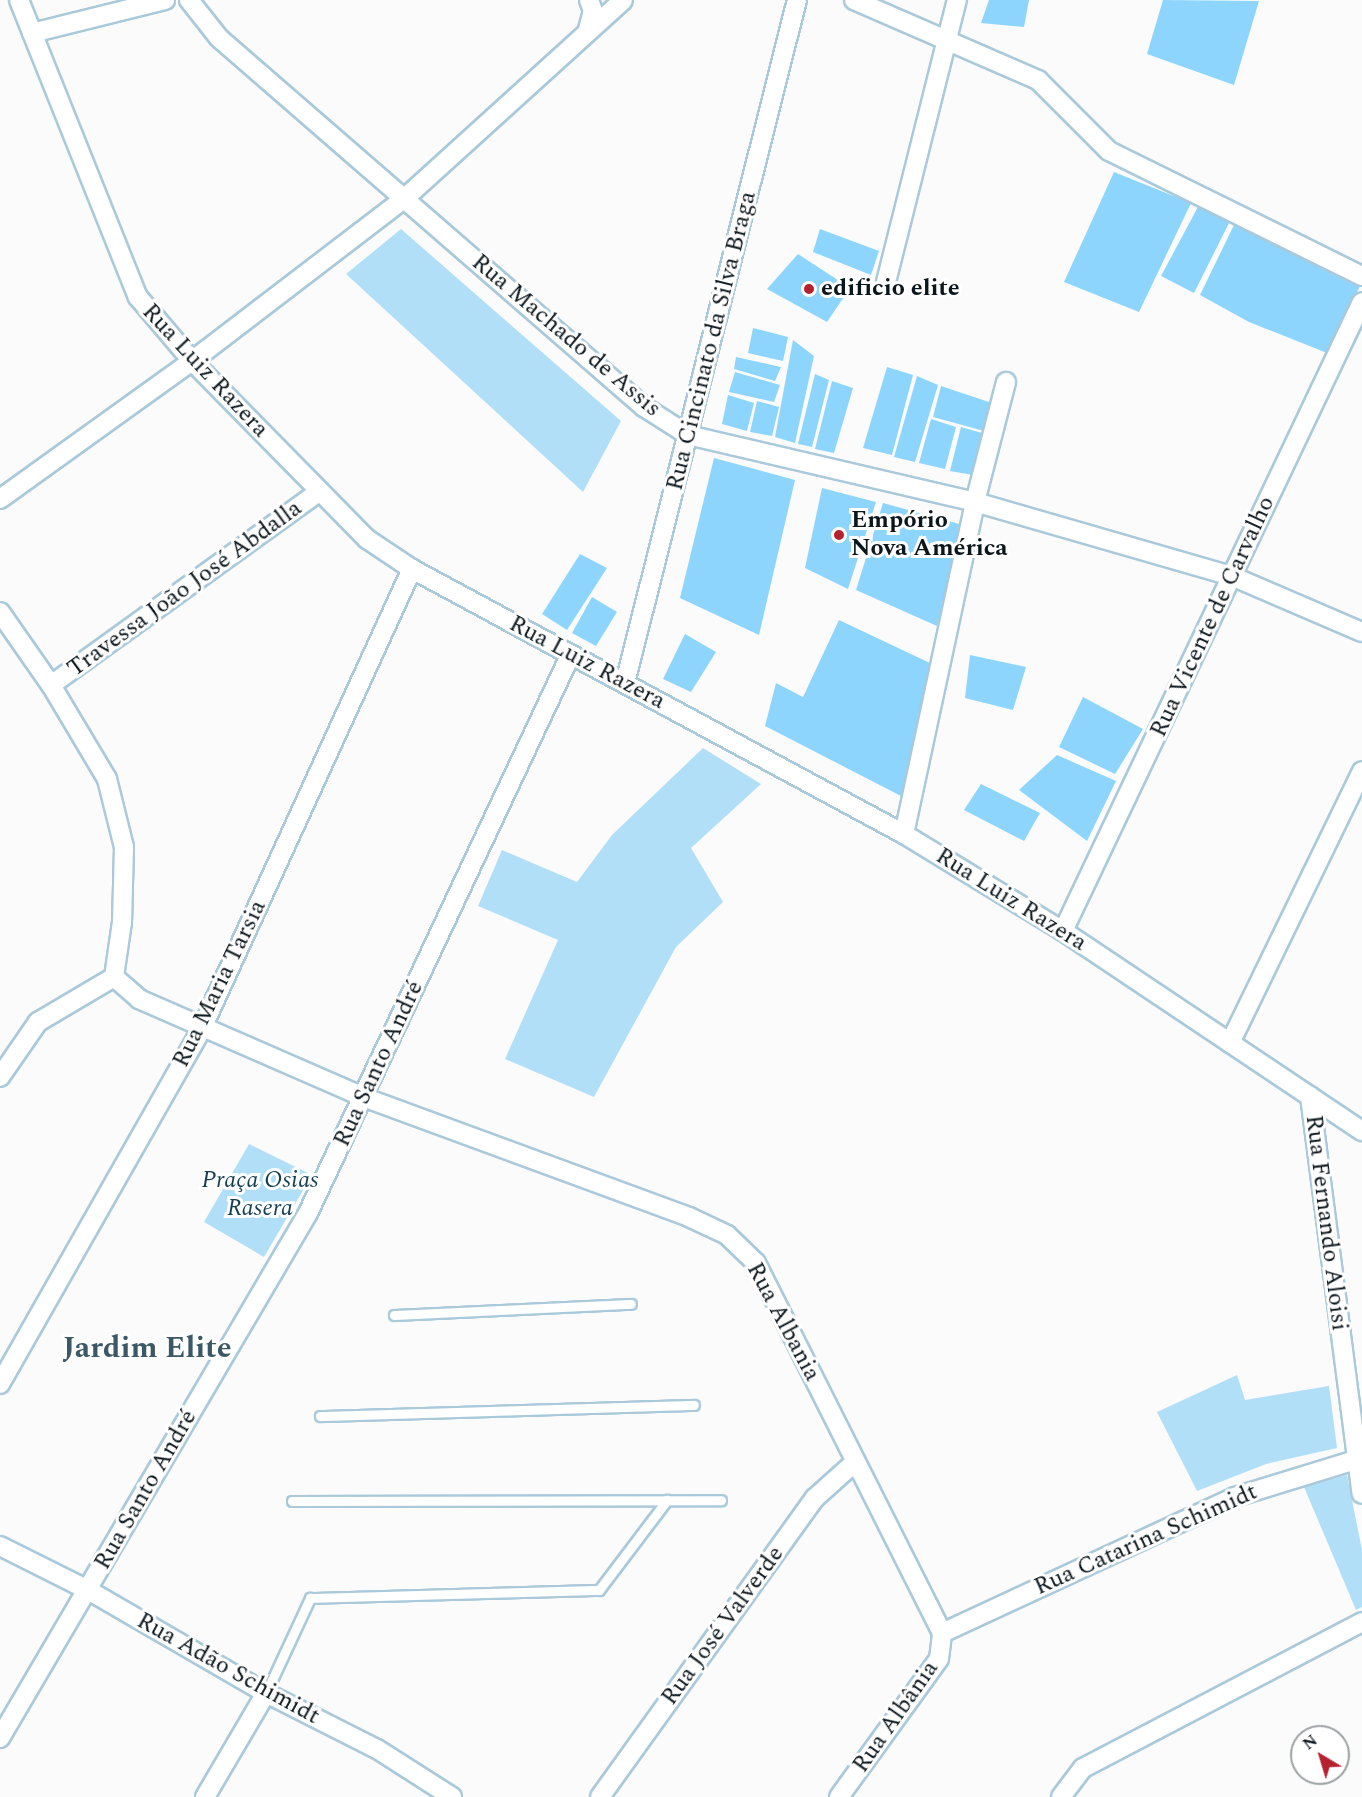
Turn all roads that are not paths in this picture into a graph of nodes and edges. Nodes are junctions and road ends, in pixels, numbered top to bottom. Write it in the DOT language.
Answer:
graph roads {
  1 [pos="19,0"];
  2 [pos="165,0"];
  3 [pos="189,0"];
  4 [pos="589,0"];
  5 [pos="622,0"];
  6 [pos="797,0"];
  7 [pos="854,0"];
  8 [pos="957,0"];
  9 [pos="32,33"];
  10 [pos="586,35"];
  11 [pos="945,41"];
  12 [pos="405,198"];
  13 [pos="1362,276"];
  14 [pos="886,282"];
  15 [pos="1362,302"];
  16 [pos="192,361"];
  17 [pos="1006,382"];
  18 [pos="688,435"];
  19 [pos="319,492"];
  20 [pos="0,498"];
  21 [pos="975,502"];
  22 [pos="412,570"];
  23 [pos="1234,577"];
  24 [pos="0,612"];
  25 [pos="1362,632"];
  26 [pos="570,656"];
  27 [pos="625,682"];
  28 [pos="51,685"];
  29 [pos="1362,771"];
  30 [pos="904,834"];
  31 [pos="1063,931"];
  32 [pos="114,977"];
  33 [pos="202,1028"];
  34 [pos="1230,1043"];
  35 [pos="0,1077"];
  36 [pos="1310,1096"];
  37 [pos="363,1097"];
  38 [pos="1362,1131"];
  39 [pos="631,1304"];
  40 [pos="394,1315"];
  41 [pos="5,1363"];
  42 [pos="0,1384"];
  43 [pos="694,1405"];
  44 [pos="321,1416"];
  45 [pos="1355,1460"];
  46 [pos="854,1462"];
  47 [pos="1362,1494"];
  48 [pos="667,1500"];
  49 [pos="721,1500"];
  50 [pos="292,1501"];
  51 [pos="0,1546"];
  52 [pos="88,1590"];
  53 [pos="1362,1622"];
  54 [pos="942,1633"];
  55 [pos="266,1693"];
  56 [pos="0,1738"];
  57 [pos="205,1797"];
  58 [pos="452,1797"];
  59 [pos="600,1797"];
  60 [pos="839,1797"];
  61 [pos="1061,1797"];
  1 -- 9 [label="street, Rua Luiz Razera"];
  2 -- 9 [label="street"];
  3 -- 12 [label="street, Rua Machado de Assis"];
  4 -- 10 [label="street"];
  5 -- 10 [label="street"];
  6 -- 18 [label="street, Rua Cincinato da Silva Braga"];
  7 -- 11 [label="street"];
  8 -- 11 [label="street"];
  9 -- 16 [label="street, Rua Luiz Razera"];
  10 -- 12 [label="street"];
  11 -- 13 [label="street"];
  11 -- 14 [label="street"];
  12 -- 16 [label="street"];
  12 -- 18 [label="street, Rua Machado de Assis"];
  15 -- 23 [label="street, Rua Vicente de Carvalho"];
  16 -- 19 [label="street, Rua Luiz Razera"];
  16 -- 20 [label="street"];
  17 -- 21 [label="street"];
  18 -- 21 [label="street, Rua Machado de Assis"];
  18 -- 27 [label="street, Rua Cincinato da Silva Braga"];
  19 -- 22 [label="street, Rua Luiz Razera"];
  19 -- 28 [label="street, Travessa João José Abdalla"];
  21 -- 23 [label="street, Rua Machado de Assis"];
  21 -- 30 [label="street"];
  22 -- 26 [label="street, Rua Luiz Razera"];
  22 -- 33 [label="street, Rua Maria Tarsia"];
  23 -- 25 [label="street, Rua Machado de Assis"];
  23 -- 31 [label="street, Rua Vicente de Carvalho"];
  24 -- 28 [label="street"];
  26 -- 27 [label="street, Rua Luiz Razera"];
  26 -- 37 [label="street, Rua Santo André"];
  27 -- 30 [label="street, Rua Luiz Razera"];
  28 -- 32 [label="street"];
  29 -- 34 [label="street"];
  30 -- 31 [label="street, Rua Luiz Razera"];
  31 -- 34 [label="street, Rua Luiz Razera"];
  32 -- 33 [label="street"];
  32 -- 35 [label="street"];
  33 -- 37 [label="street"];
  33 -- 41 [label="street, Rua Maria Tarsia"];
  34 -- 36 [label="street, Rua Luiz Razera"];
  36 -- 38 [label="street, Rua Luiz Razera"];
  36 -- 45 [label="street, Rua Fernando Aloisi"];
  37 -- 46 [label="street, Rua Albania"];
  37 -- 52 [label="street, Rua Santo André"];
  39 -- 40 [label="lane"];
  41 -- 42 [label="street, Rua Maria Tarsia"];
  43 -- 44 [label="lane"];
  45 -- 47 [label="street, Rua Fernando Aloisi"];
  45 -- 54 [label="street, Rua Catarina Schimidt"];
  46 -- 54 [label="street, Rua Albania"];
  46 -- 59 [label="street, Rua José Valverde"];
  48 -- 49 [label="lane"];
  48 -- 50 [label="lane"];
  48 -- 55 [label="lane"];
  51 -- 52 [label="street, Rua Adão Schimidt"];
  52 -- 55 [label="street, Rua Adão Schimidt"];
  52 -- 56 [label="street, Rua Santo André"];
  53 -- 61 [label="street"];
  54 -- 60 [label="street, Rua Albânia"];
  55 -- 57 [label="street"];
  55 -- 58 [label="street, Rua Adão Schimidt"];
}
